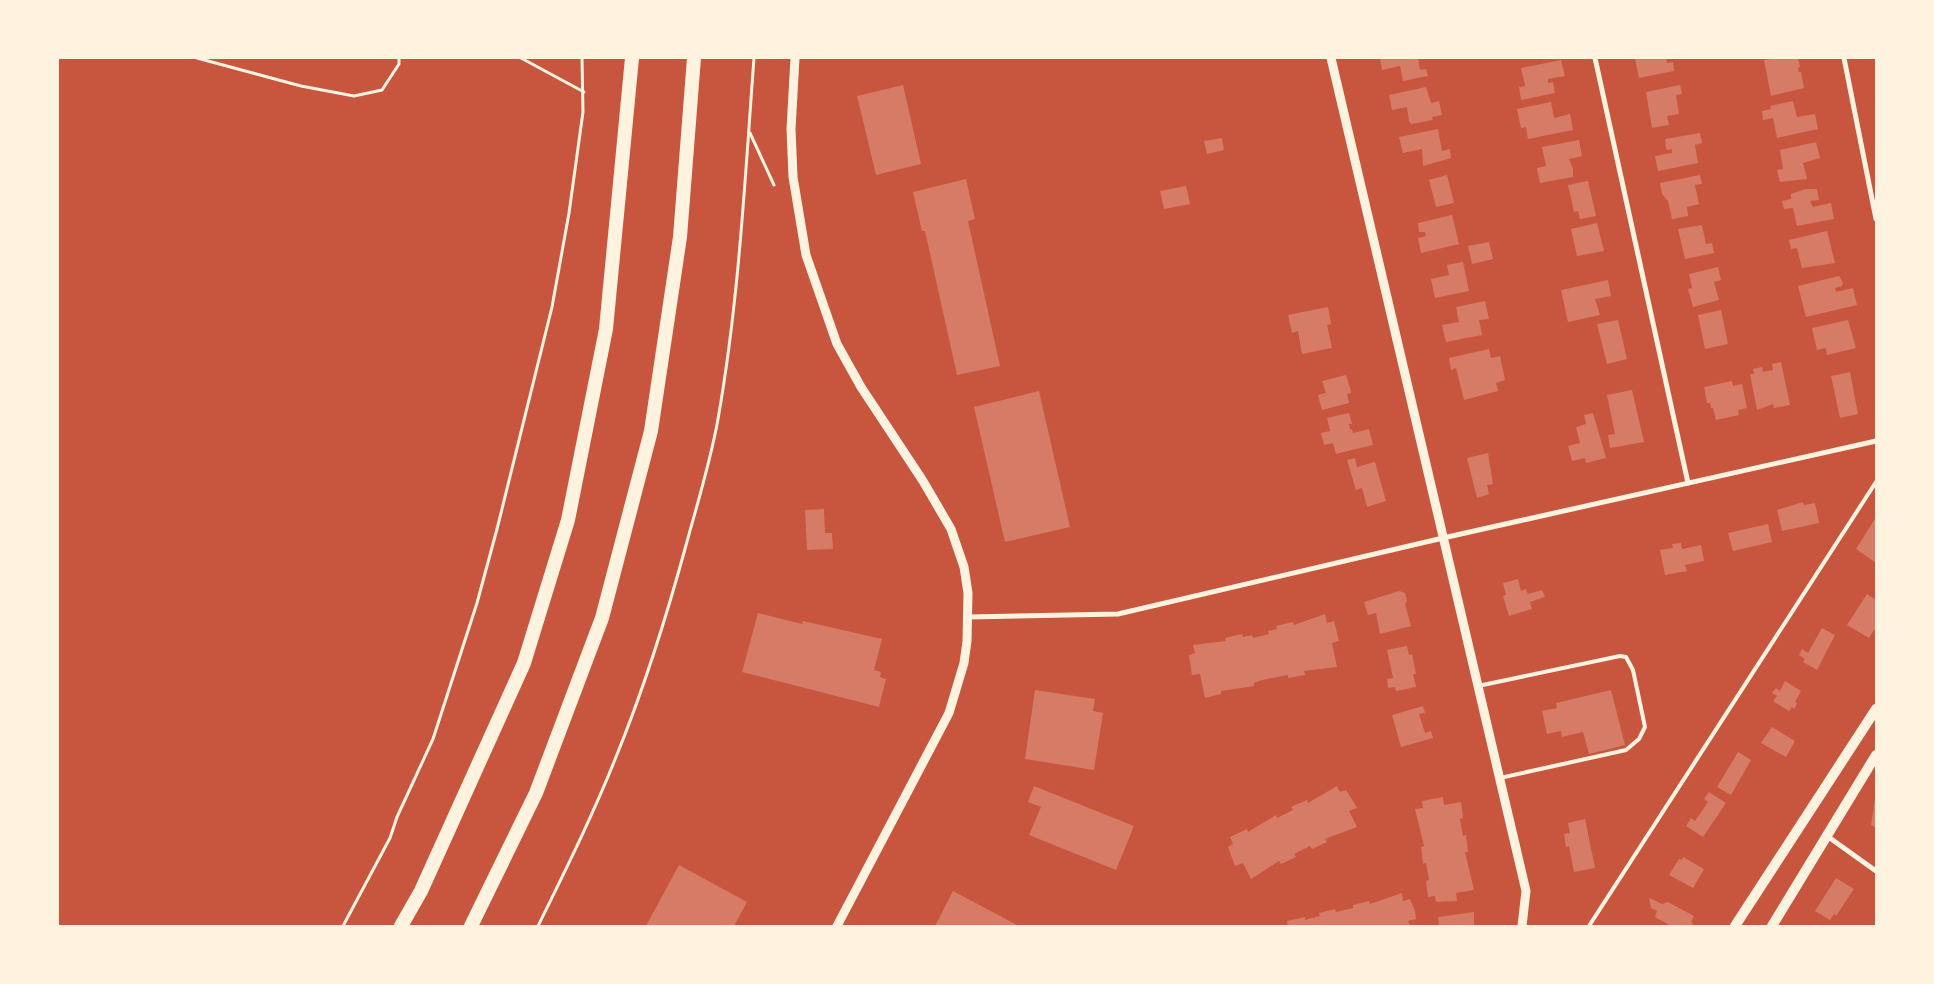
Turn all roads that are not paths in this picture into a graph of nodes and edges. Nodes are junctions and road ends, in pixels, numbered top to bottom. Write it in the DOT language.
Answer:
graph roads {
  1 [pos="632,58"];
  2 [pos="694,58"];
  3 [pos="795,58"];
  4 [pos="1332,58"];
  5 [pos="1595,58"];
  6 [pos="1844,58"];
  7 [pos="1876,219"];
  8 [pos="1876,441"];
  9 [pos="1876,482"];
  10 [pos="1688,483"];
  11 [pos="1443,538"];
  12 [pos="968,617"];
  13 [pos="1478,686"];
  14 [pos="1876,709"];
  15 [pos="1876,755"];
  16 [pos="1500,778"];
  17 [pos="1827,836"];
  18 [pos="1876,870"];
  19 [pos="401,926"];
  20 [pos="471,926"];
  21 [pos="837,926"];
  22 [pos="1522,926"];
  23 [pos="1589,926"];
  24 [pos="1735,926"];
  25 [pos="1772,926"];
  1 -- 19 [label="highway"];
  2 -- 20 [label="highway"];
  3 -- 12 [label="street"];
  4 -- 11 [label="street"];
  5 -- 10 [label="street"];
  6 -- 7 [label="street"];
  8 -- 10 [label="street"];
  9 -- 23 [label="lane"];
  10 -- 11 [label="street"];
  11 -- 12 [label="street"];
  11 -- 13 [label="street"];
  12 -- 21 [label="street"];
  13 -- 16 [label="street"];
  13 -- 16 [label="lane"];
  14 -- 24 [label="main road"];
  15 -- 17 [label="main road"];
  16 -- 22 [label="street"];
  17 -- 18 [label="street"];
  17 -- 25 [label="main road"];
}
